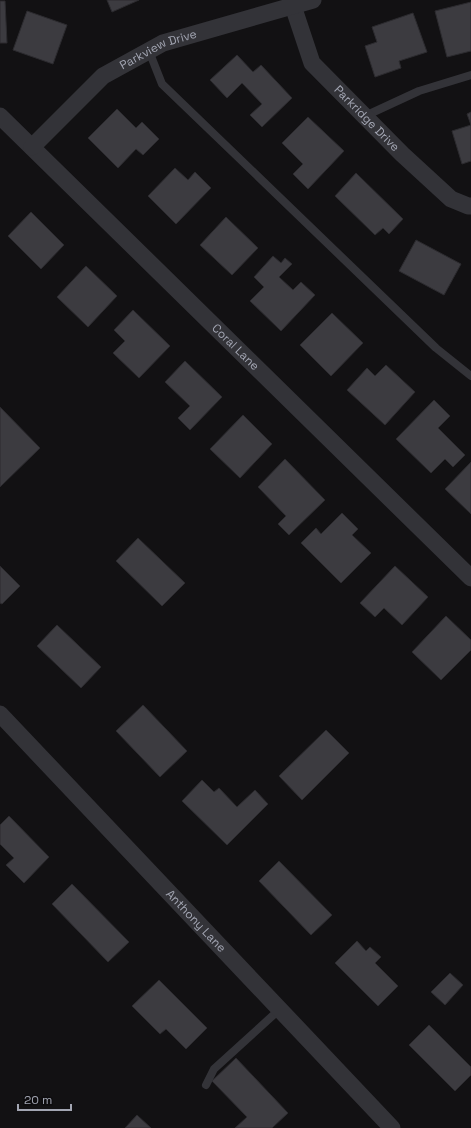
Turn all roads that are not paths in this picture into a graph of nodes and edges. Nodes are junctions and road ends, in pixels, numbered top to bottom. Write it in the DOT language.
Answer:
graph roads {
  1 [pos="313,0"];
  2 [pos="293,6"];
  3 [pos="149,51"];
  4 [pos="471,75"];
  5 [pos="0,116"];
  6 [pos="365,116"];
  7 [pos="32,147"];
  8 [pos="471,206"];
  9 [pos="471,376"];
  10 [pos="469,572"];
  11 [pos="0,714"];
  12 [pos="280,1009"];
  13 [pos="206,1084"];
  14 [pos="392,1128"];
  1 -- 2 [label="street, Parkview Drive"];
  2 -- 3 [label="street, Parkview Drive"];
  2 -- 6 [label="street, Parkridge Drive"];
  3 -- 7 [label="street, Parkview Drive"];
  3 -- 9 [label="lane"];
  4 -- 6 [label="lane"];
  5 -- 7 [label="street, Coral Lane"];
  6 -- 8 [label="street, Parkridge Drive"];
  7 -- 10 [label="street, Coral Lane"];
  11 -- 12 [label="street, Anthony Lane"];
  12 -- 13 [label="lane"];
  12 -- 14 [label="street, Anthony Lane"];
}
